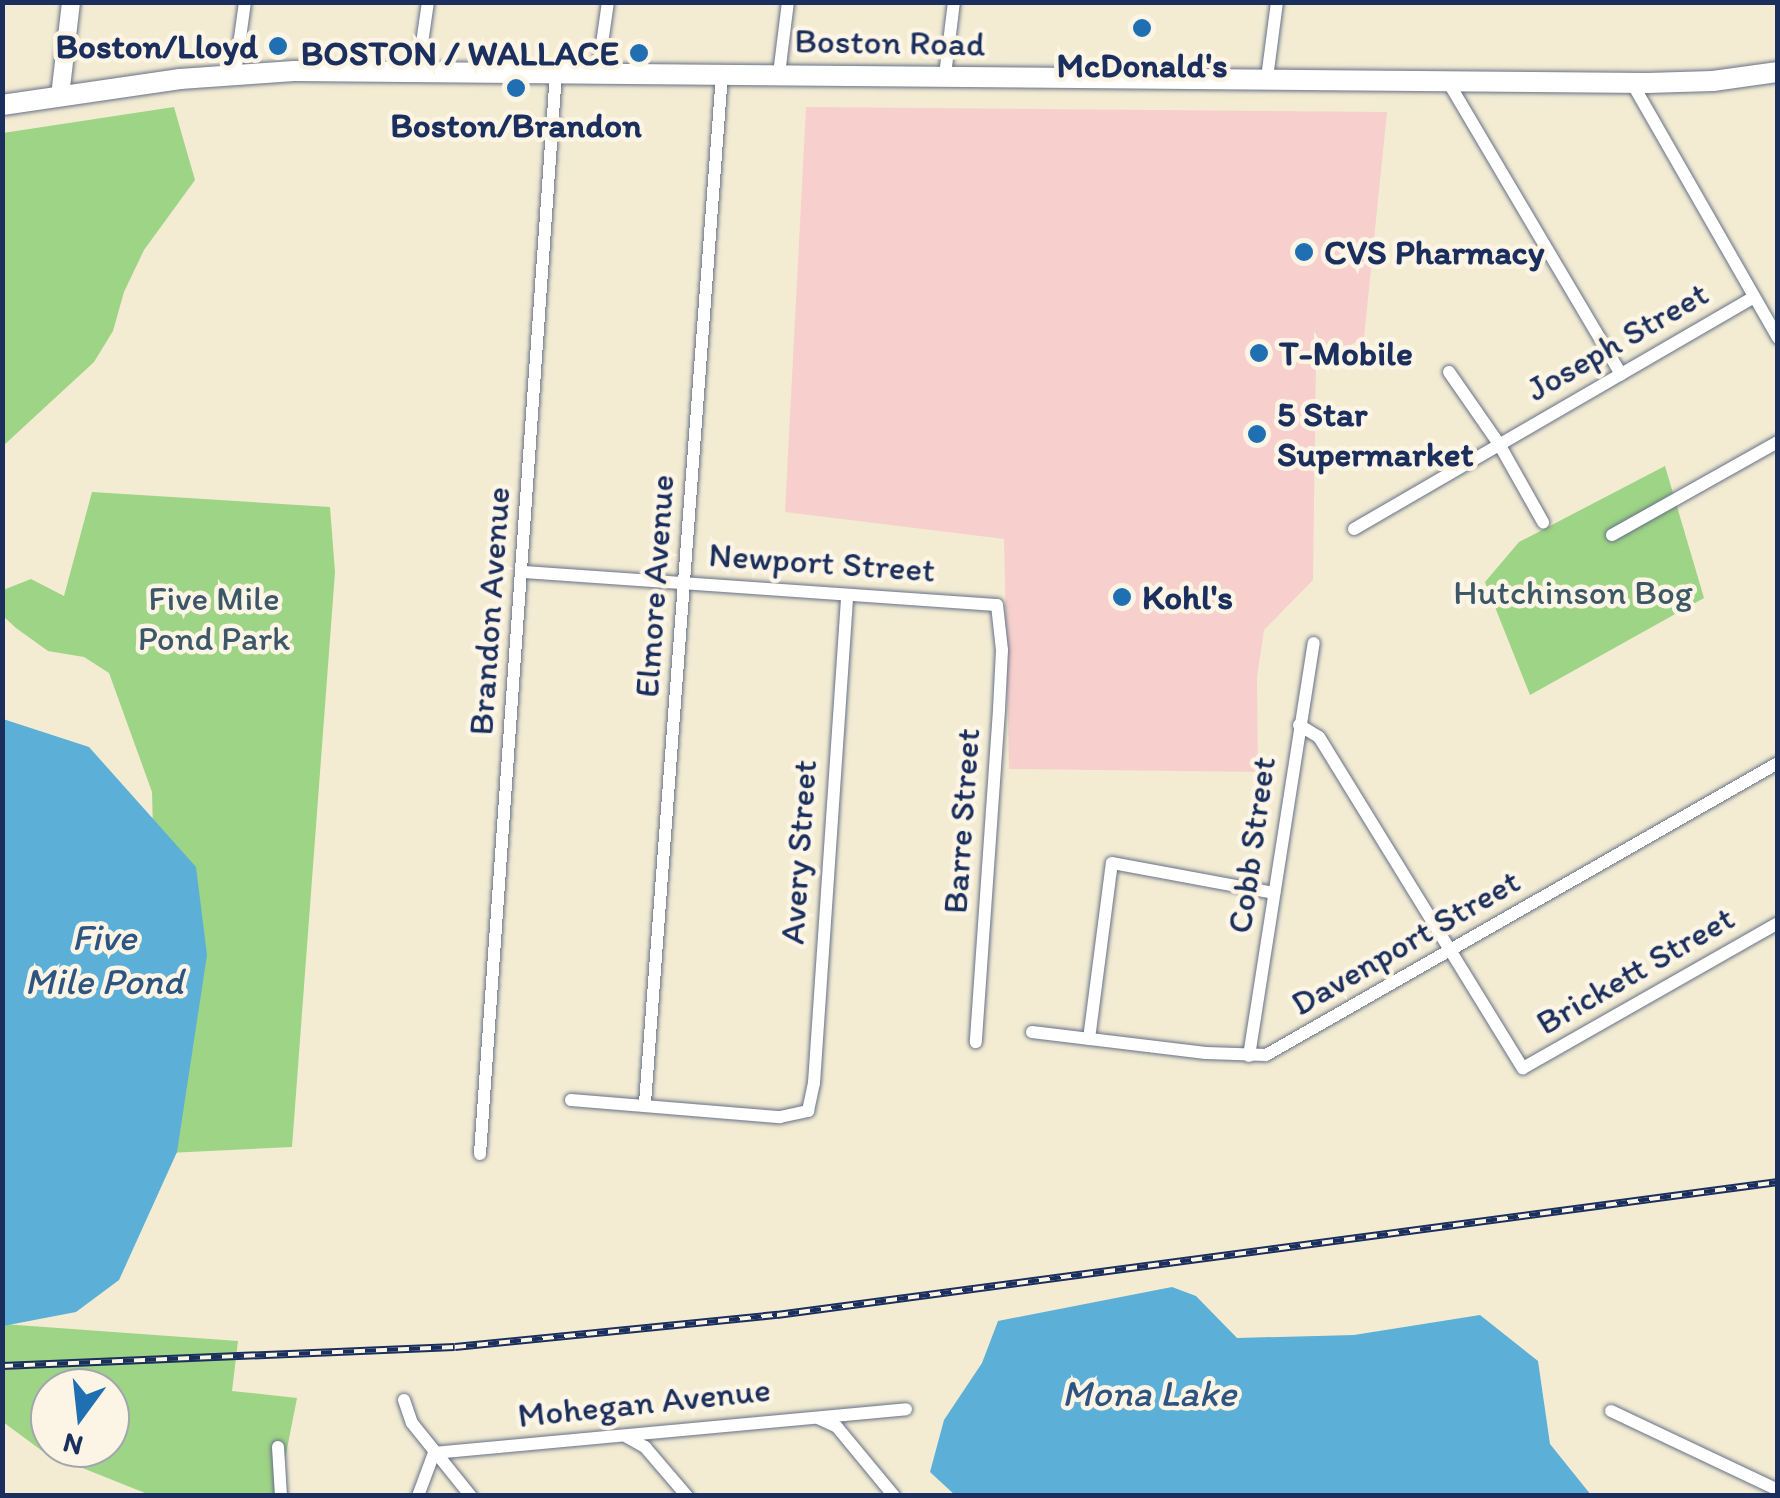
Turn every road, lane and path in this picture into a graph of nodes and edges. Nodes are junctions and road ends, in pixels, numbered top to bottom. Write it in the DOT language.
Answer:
graph roads {
  1 [pos="71,2"];
  2 [pos="244,2"];
  3 [pos="428,2"];
  4 [pos="608,2"];
  5 [pos="788,2"];
  6 [pos="954,2"];
  7 [pos="1277,2"];
  8 [pos="418,71"];
  9 [pos="556,72"];
  10 [pos="598,72"];
  11 [pos="1778,72"];
  12 [pos="722,73"];
  13 [pos="235,74"];
  14 [pos="779,74"];
  15 [pos="945,75"];
  16 [pos="1267,78"];
  17 [pos="1447,80"];
  18 [pos="1632,83"];
  19 [pos="60,96"];
  20 [pos="2,105"];
  21 [pos="1754,297"];
  22 [pos="1778,338"];
  23 [pos="1449,372"];
  24 [pos="1621,374"];
  25 [pos="1778,442"];
  26 [pos="1499,444"];
  27 [pos="1543,522"];
  28 [pos="1354,529"];
  29 [pos="1612,535"];
  30 [pos="523,572"];
  31 [pos="684,582"];
  32 [pos="846,596"];
  33 [pos="997,605"];
  34 [pos="1314,643"];
  35 [pos="1299,725"];
  36 [pos="1778,763"];
  37 [pos="1274,893"];
  38 [pos="1778,923"];
  39 [pos="1450,952"];
  40 [pos="1032,1032"];
  41 [pos="1089,1039"];
  42 [pos="976,1042"];
  43 [pos="1249,1056"];
  44 [pos="570,1100"];
  45 [pos="645,1103"];
  46 [pos="480,1154"];
  47 [pos="404,1400"];
  48 [pos="906,1409"];
  49 [pos="1611,1411"];
  50 [pos="818,1418"];
  51 [pos="625,1436"];
  52 [pos="278,1446"];
  53 [pos="434,1452"];
  54 [pos="1778,1490"];
  55 [pos="280,1496"];
  56 [pos="418,1496"];
  57 [pos="471,1496"];
  58 [pos="688,1496"];
  59 [pos="894,1496"];
  1 -- 19 [label="street"];
  2 -- 13 [label="street"];
  3 -- 8 [label="street"];
  4 -- 10 [label="street"];
  5 -- 14 [label="street"];
  6 -- 15 [label="street"];
  7 -- 16 [label="street"];
  8 -- 9 [label="main road, Boston Road"];
  8 -- 13 [label="main road, Boston Road"];
  9 -- 10 [label="main road, Boston Road"];
  9 -- 30 [label="street, Brandon Avenue"];
  10 -- 12 [label="main road, Boston Road"];
  11 -- 18 [label="main road, Boston Road"];
  12 -- 14 [label="main road, Boston Road"];
  12 -- 31 [label="street, Elmore Avenue"];
  13 -- 19 [label="main road, Boston Road"];
  14 -- 15 [label="main road, Boston Road"];
  15 -- 16 [label="main road, Boston Road"];
  16 -- 17 [label="main road, Boston Road"];
  17 -- 18 [label="main road, Boston Road"];
  17 -- 24 [label="street"];
  18 -- 21 [label="street"];
  19 -- 20 [label="main road, Boston Road"];
  21 -- 22 [label="street"];
  21 -- 24 [label="street, Joseph Street"];
  23 -- 26 [label="street"];
  24 -- 26 [label="street, Joseph Street"];
  25 -- 29 [label="street"];
  26 -- 27 [label="street"];
  26 -- 28 [label="street, Joseph Street"];
  30 -- 31 [label="street, Newport Street"];
  30 -- 46 [label="street, Brandon Avenue"];
  31 -- 32 [label="street, Newport Street"];
  31 -- 45 [label="street, Elmore Avenue"];
  32 -- 33 [label="street, Newport Street"];
  32 -- 45 [label="street, Avery Street"];
  33 -- 42 [label="street, Barre Street"];
  34 -- 35 [label="street, Cobb Street"];
  35 -- 37 [label="street, Cobb Street"];
  35 -- 39 [label="street"];
  36 -- 39 [label="street, Davenport Street"];
  37 -- 41 [label="street"];
  37 -- 43 [label="street, Cobb Street"];
  38 -- 39 [label="street, Brickett Street"];
  39 -- 43 [label="street, Davenport Street"];
  40 -- 41 [label="street, Davenport Street"];
  41 -- 43 [label="street, Davenport Street"];
  44 -- 45 [label="street"];
  47 -- 53 [label="street"];
  48 -- 50 [label="street, Mohegan Avenue"];
  49 -- 54 [label="street"];
  50 -- 51 [label="street, Mohegan Avenue"];
  50 -- 59 [label="street"];
  51 -- 53 [label="street, Mohegan Avenue"];
  51 -- 58 [label="street"];
  52 -- 55 [label="street"];
  53 -- 56 [label="street"];
  53 -- 57 [label="street"];
}
